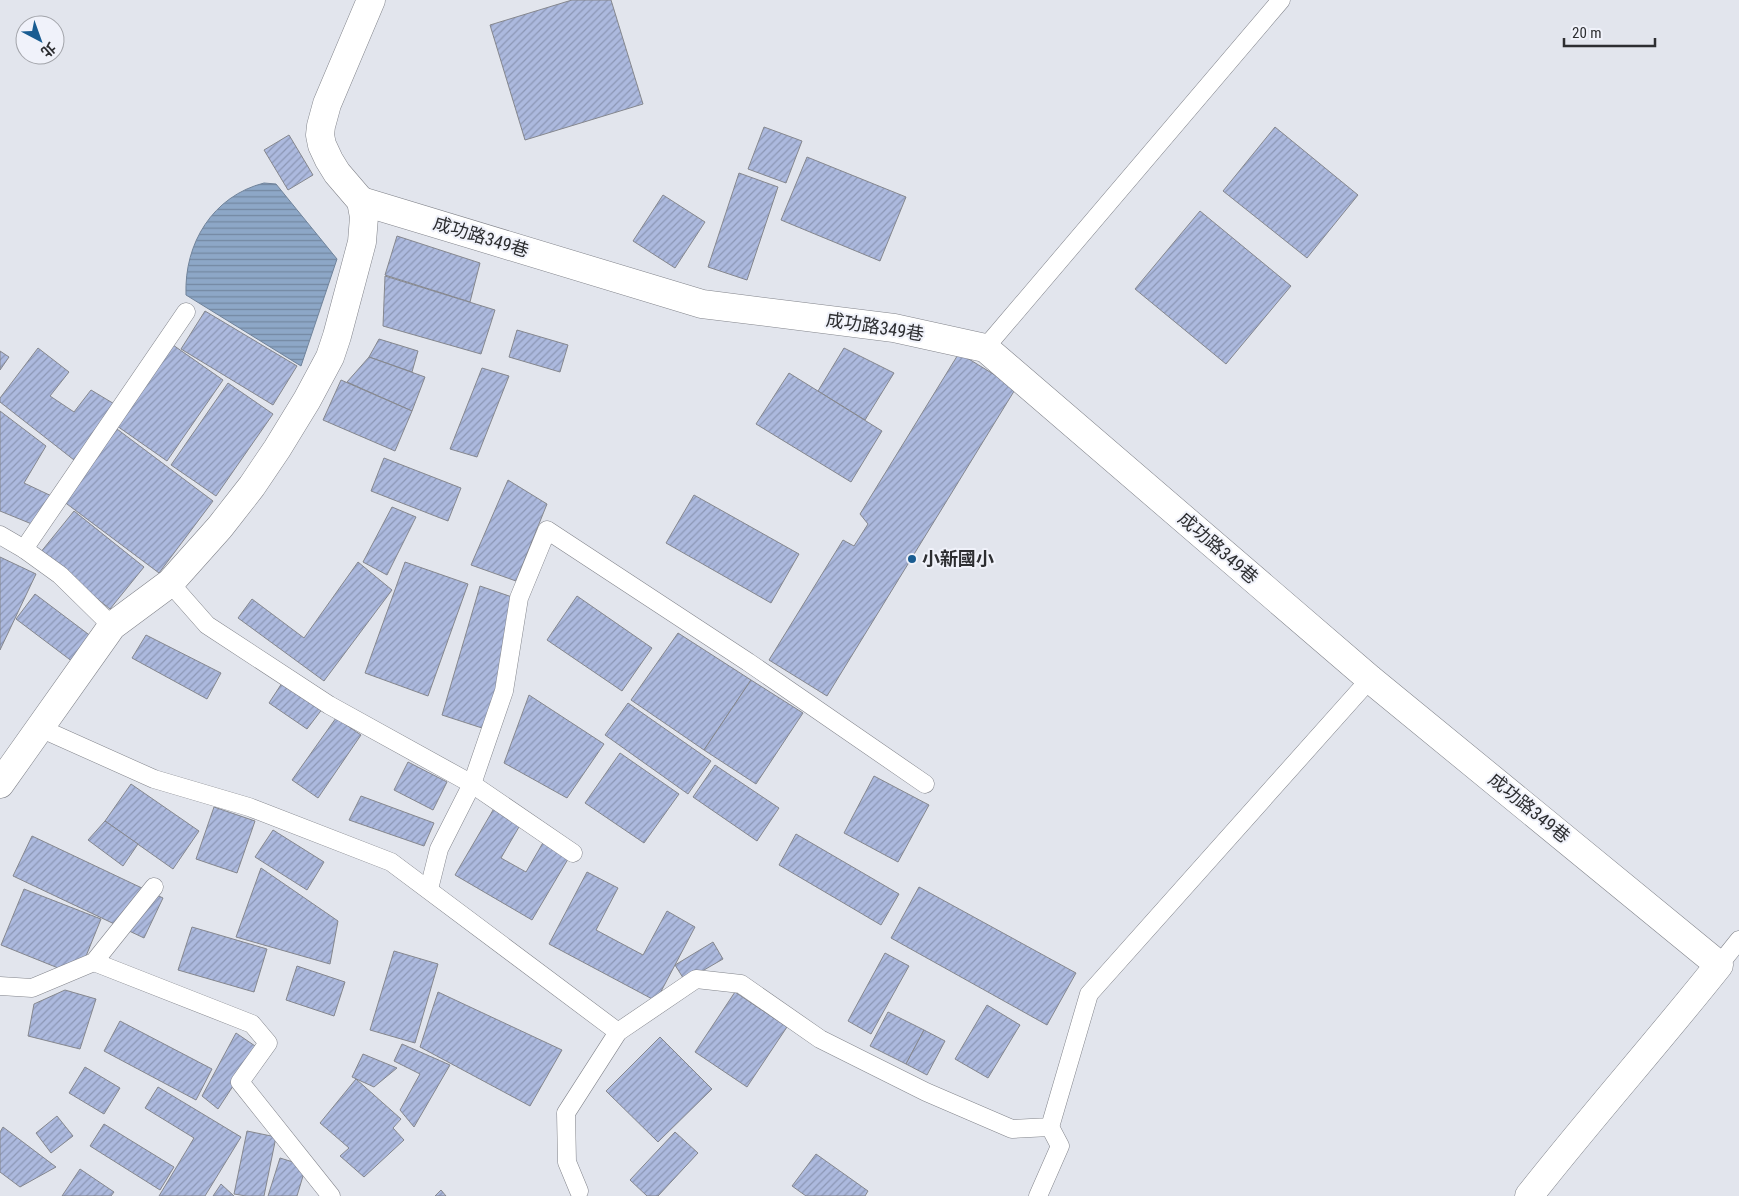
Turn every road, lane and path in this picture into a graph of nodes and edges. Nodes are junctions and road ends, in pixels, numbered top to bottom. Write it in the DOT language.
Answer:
graph roads {
  1 [pos="1281,0"];
  2 [pos="364,3"];
  3 [pos="361,201"];
  4 [pos="186,312"];
  5 [pos="985,348"];
  6 [pos="0,535"];
  7 [pos="24,549"];
  8 [pos="170,582"];
  9 [pos="112,626"];
  10 [pos="1370,678"];
  11 [pos="40,728"];
  12 [pos="0,784"];
  13 [pos="472,784"];
  14 [pos="925,784"];
  15 [pos="573,853"];
  16 [pos="154,887"];
  17 [pos="429,889"];
  18 [pos="1739,940"];
  19 [pos="94,962"];
  20 [pos="1719,964"];
  21 [pos="0,986"];
  22 [pos="618,1032"];
  23 [pos="1050,1127"];
  24 [pos="581,1194"];
  25 [pos="331,1196"];
  26 [pos="1038,1196"];
  27 [pos="1529,1196"];
  1 -- 5 [label="lane"];
  2 -- 3 [label="street"];
  3 -- 5 [label="street, 成功路349巷"];
  3 -- 8 [label="street"];
  4 -- 7 [label="lane"];
  5 -- 10 [label="street, 成功路349巷"];
  6 -- 7 [label="lane"];
  7 -- 9 [label="lane"];
  8 -- 9 [label="street"];
  8 -- 13 [label="lane"];
  9 -- 11 [label="street"];
  10 -- 20 [label="street, 成功路349巷"];
  10 -- 23 [label="lane"];
  11 -- 12 [label="street"];
  11 -- 17 [label="lane"];
  13 -- 14 [label="lane"];
  13 -- 15 [label="lane"];
  13 -- 17 [label="lane"];
  16 -- 19 [label="lane"];
  17 -- 22 [label="lane"];
  18 -- 20 [label="lane"];
  19 -- 21 [label="lane"];
  19 -- 25 [label="lane"];
  20 -- 27 [label="street"];
  22 -- 23 [label="lane"];
  22 -- 24 [label="lane"];
  23 -- 26 [label="lane"];
}
